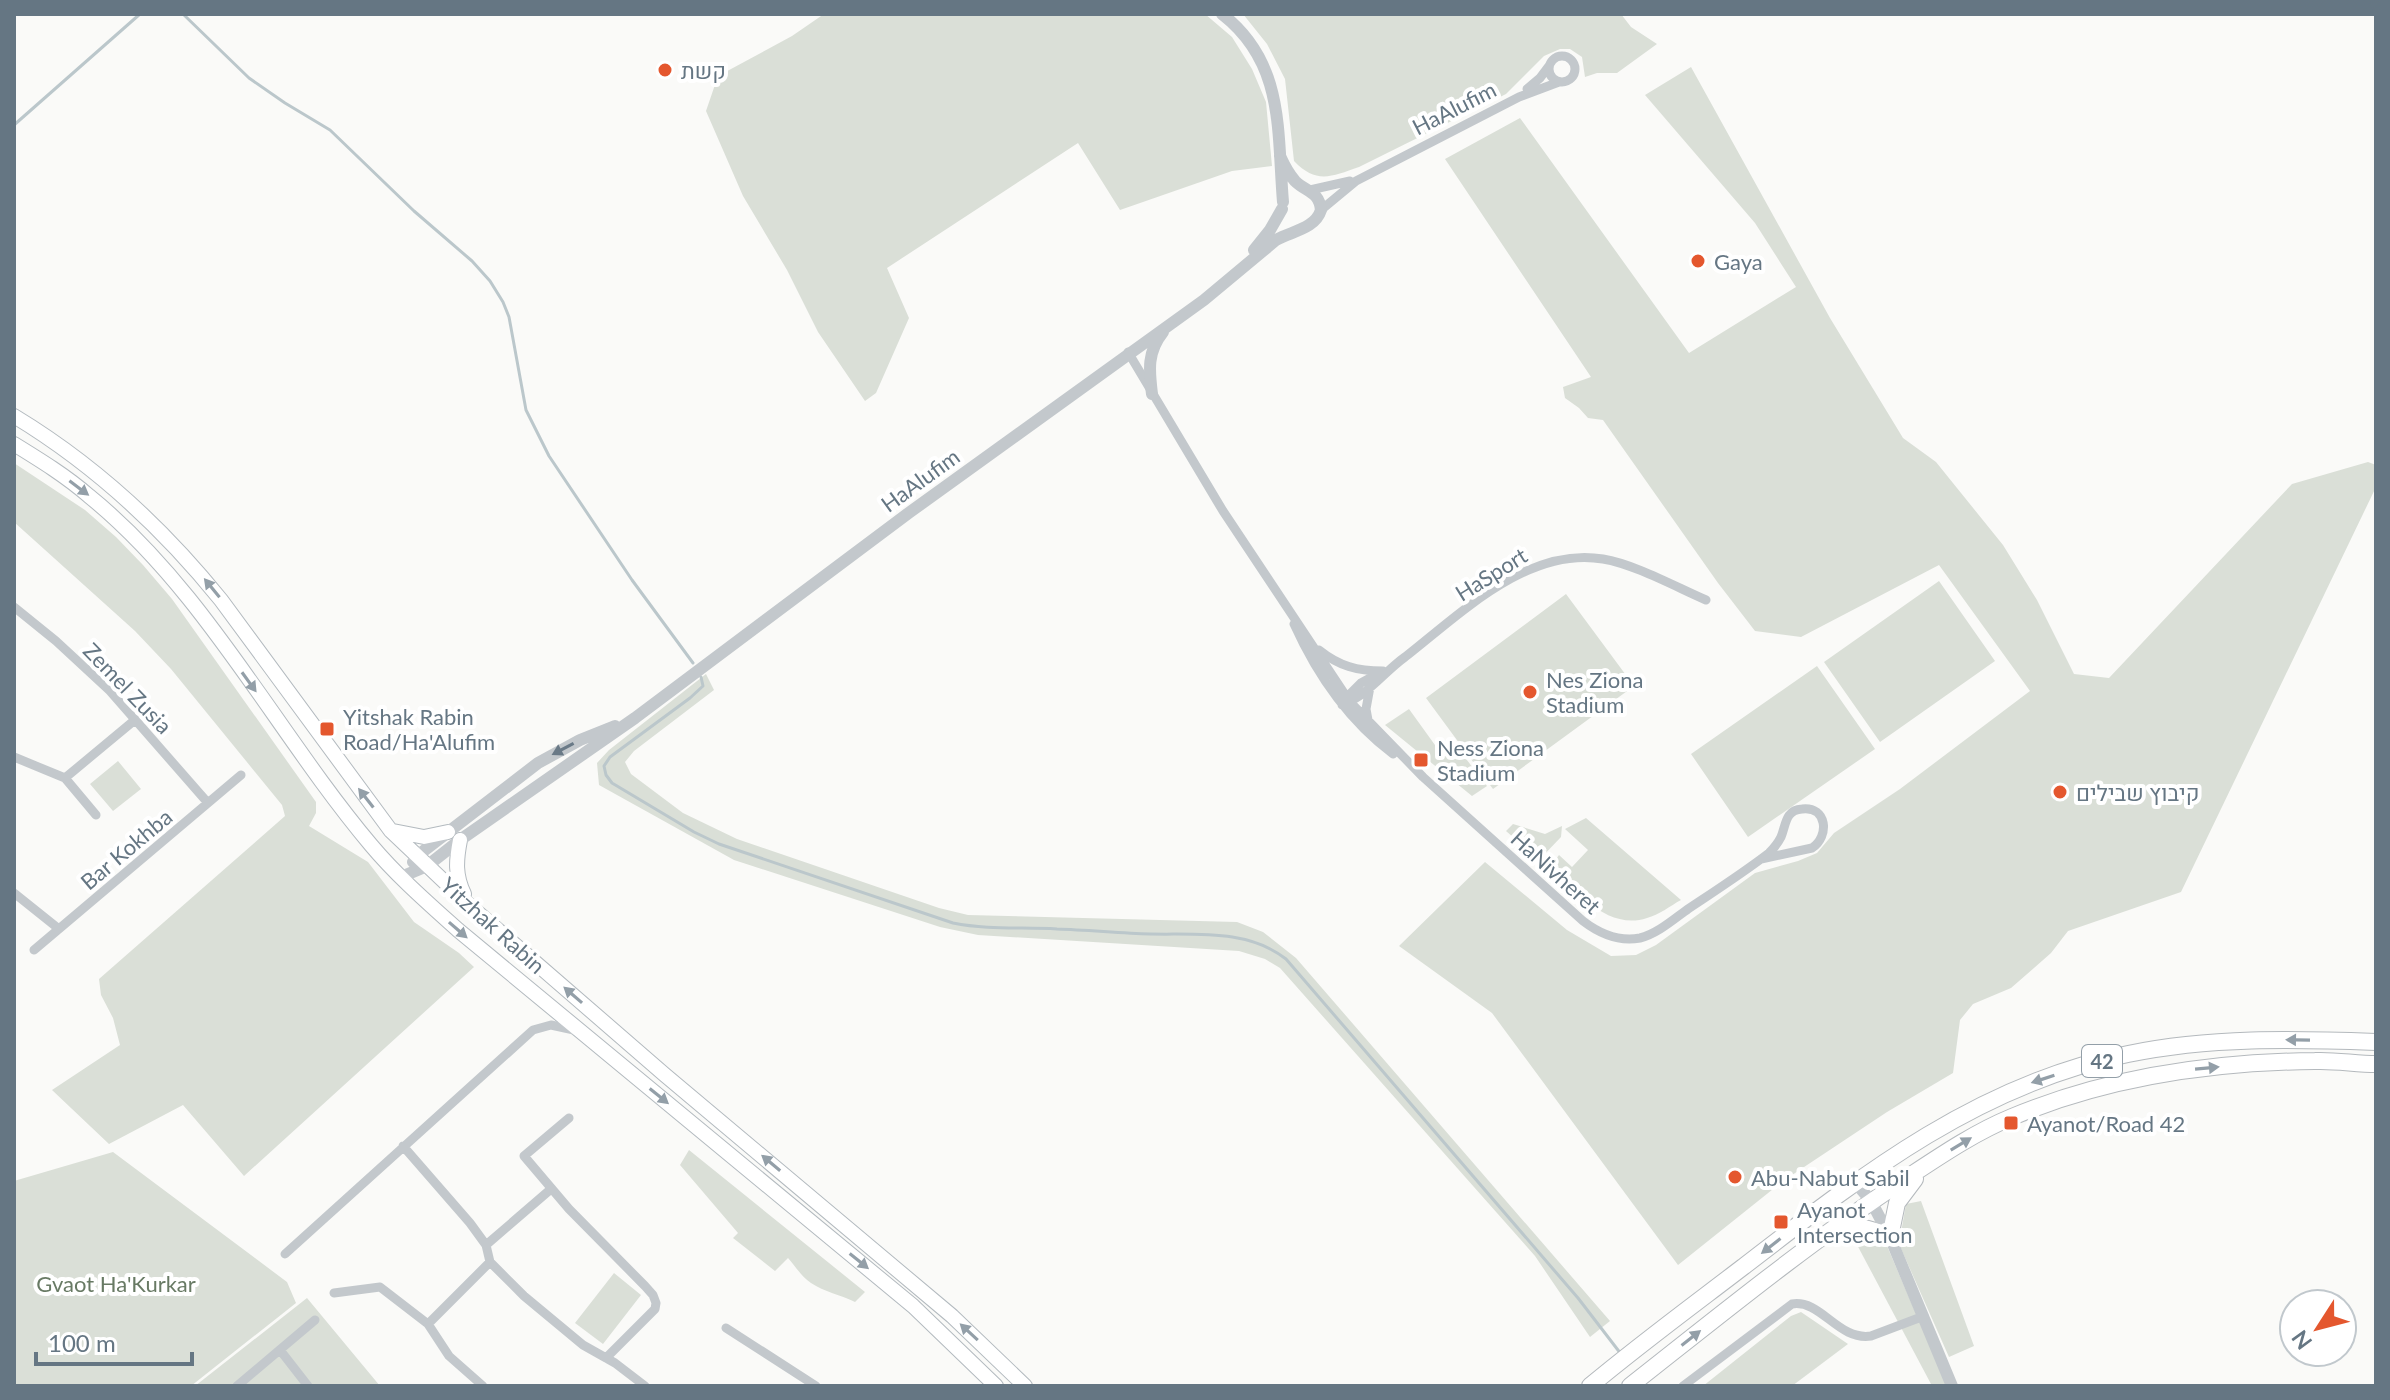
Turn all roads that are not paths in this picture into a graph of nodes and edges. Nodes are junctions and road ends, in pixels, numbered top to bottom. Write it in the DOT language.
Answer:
graph roads {
  1 [pos="1222,14"];
  2 [pos="1549,66"];
  3 [pos="1559,82"];
  4 [pos="1519,97"];
  5 [pos="1280,156"];
  6 [pos="1365,176"];
  7 [pos="1307,190"];
  8 [pos="1283,205"];
  9 [pos="1321,210"];
  10 [pos="1303,228"];
  11 [pos="1231,277"];
  12 [pos="1167,327"];
  13 [pos="1128,352"];
  14 [pos="1152,394"];
  15 [pos="14,416"];
  16 [pos="14,444"];
  17 [pos="1706,600"];
  18 [pos="1285,603"];
  19 [pos="14,607"];
  20 [pos="1313,645"];
  21 [pos="1398,662"];
  22 [pos="1383,671"];
  23 [pos="1370,687"];
  24 [pos="1346,701"];
  25 [pos="635,718"];
  26 [pos="136,719"];
  27 [pos="1369,723"];
  28 [pos="14,757"];
  29 [pos="241,775"];
  30 [pos="1423,777"];
  31 [pos="65,778"];
  32 [pos="208,803"];
  33 [pos="96,815"];
  34 [pos="1784,829"];
  35 [pos="391,831"];
  36 [pos="454,836"];
  37 [pos="1806,850"];
  38 [pos="1761,859"];
  39 [pos="422,861"];
  40 [pos="401,877"];
  41 [pos="14,893"];
  42 [pos="470,906"];
  43 [pos="59,929"];
  44 [pos="34,950"];
  45 [pos="583,1033"];
  46 [pos="2376,1042"];
  47 [pos="2376,1064"];
  48 [pos="569,1118"];
  49 [pos="403,1146"];
  50 [pos="1927,1165"];
  51 [pos="1855,1182"];
  52 [pos="551,1189"];
  53 [pos="1871,1201"];
  54 [pos="1890,1237"];
  55 [pos="486,1245"];
  56 [pos="1804,1250"];
  57 [pos="285,1254"];
  58 [pos="490,1262"];
  59 [pos="334,1293"];
  60 [pos="1924,1316"];
  61 [pos="315,1320"];
  62 [pos="428,1324"];
  63 [pos="726,1328"];
  64 [pos="280,1350"];
  65 [pos="606,1358"];
  66 [pos="638,1384"];
  67 [pos="237,1386"];
  68 [pos="308,1386"];
  69 [pos="483,1386"];
  70 [pos="816,1386"];
  71 [pos="996,1386"];
  72 [pos="1025,1386"];
  73 [pos="1590,1386"];
  74 [pos="1630,1386"];
  75 [pos="1683,1386"];
  76 [pos="1952,1386"];
  1 -- 5 [label="street"];
  2 -- 3 [label="street"];
  2 -- 3 [label="street"];
  2 -- 4 [label="street, HaAlufim"];
  3 -- 4 [label="street, HaAlufim"];
  4 -- 6 [label="street, HaAlufim"];
  5 -- 7 [label="street"];
  5 -- 8 [label="street"];
  6 -- 7 [label="street, HaAlufim"];
  6 -- 9 [label="street, HaAlufim"];
  7 -- 8 [label="street"];
  7 -- 9 [label="street"];
  8 -- 10 [label="street"];
  8 -- 11 [label="street, HaAlufim"];
  9 -- 10 [label="street"];
  10 -- 11 [label="street, HaAlufim"];
  11 -- 12 [label="street, HaAlufim"];
  12 -- 13 [label="street, HaAlufim"];
  12 -- 14 [label="street"];
  13 -- 14 [label="street, HaNivheret"];
  13 -- 25 [label="street, HaAlufim"];
  14 -- 18 [label="street, HaNivheret"];
  35 -- 15 [label="main road, Yitzhak Rabin, one-way"];
  16 -- 40 [label="main road, Yitzhak Rabin, one-way"];
  17 -- 21 [label="street, HaSport"];
  18 -- 20 [label="street, HaNivheret"];
  18 -- 24 [label="street, HaNivheret"];
  19 -- 26 [label="street, Zemel Zusia"];
  20 -- 22 [label="street"];
  20 -- 24 [label="street, HaNivheret"];
  21 -- 22 [label="street, HaSport"];
  21 -- 23 [label="street, HaSport"];
  22 -- 24 [label="street, HaSport"];
  23 -- 24 [label="street, HaSport"];
  23 -- 27 [label="street"];
  24 -- 27 [label="street, HaNivheret"];
  24 -- 30 [label="street, HaNivheret"];
  25 -- 36 [label="street, HaAlufim"];
  25 -- 36 [label="street, HaAlufim, one-way"];
  26 -- 31 [label="street"];
  26 -- 32 [label="street, Zemel Zusia"];
  27 -- 30 [label="street, HaNivheret"];
  28 -- 31 [label="street"];
  29 -- 32 [label="street, Bar Kokhba"];
  30 -- 38 [label="street, HaNivheret"];
  31 -- 33 [label="street"];
  32 -- 43 [label="street, Bar Kokhba"];
  34 -- 37 [label="street"];
  34 -- 37 [label="street"];
  34 -- 38 [label="street, HaNivheret"];
  35 -- 36 [label="main road"];
  35 -- 39 [label="main road, Yitzhak Rabin"];
  36 -- 39 [label="street, HaAlufim"];
  36 -- 42 [label="main road"];
  37 -- 38 [label="street, HaNivheret"];
  39 -- 40 [label="street, HaAlufim"];
  39 -- 42 [label="main road, Yitzhak Rabin"];
  40 -- 45 [label="main road, Yitzhak Rabin, one-way"];
  41 -- 43 [label="street"];
  72 -- 42 [label="main road, Yitzhak Rabin, one-way"];
  43 -- 44 [label="street, Bar Kokhba"];
  45 -- 49 [label="street"];
  45 -- 71 [label="main road, Yitzhak Rabin, one-way"];
  46 -- 51 [label="highway, 42, one-way"];
  50 -- 47 [label="highway, 42, one-way"];
  48 -- 52 [label="street"];
  49 -- 55 [label="street"];
  49 -- 57 [label="street"];
  50 -- 53 [label="highway, 42"];
  50 -- 54 [label="highway"];
  51 -- 53 [label="street"];
  51 -- 73 [label="highway, 42, one-way"];
  52 -- 55 [label="street"];
  52 -- 65 [label="street"];
  53 -- 54 [label="street"];
  53 -- 56 [label="highway, 42"];
  54 -- 56 [label="highway"];
  54 -- 60 [label="street"];
  55 -- 58 [label="street"];
  74 -- 56 [label="highway, 42, one-way"];
  58 -- 62 [label="street"];
  58 -- 65 [label="street"];
  59 -- 62 [label="street"];
  60 -- 75 [label="street"];
  60 -- 76 [label="street"];
  61 -- 64 [label="street"];
  62 -- 69 [label="street"];
  63 -- 70 [label="street"];
  64 -- 67 [label="street"];
  64 -- 68 [label="street"];
  65 -- 66 [label="street"];
}
